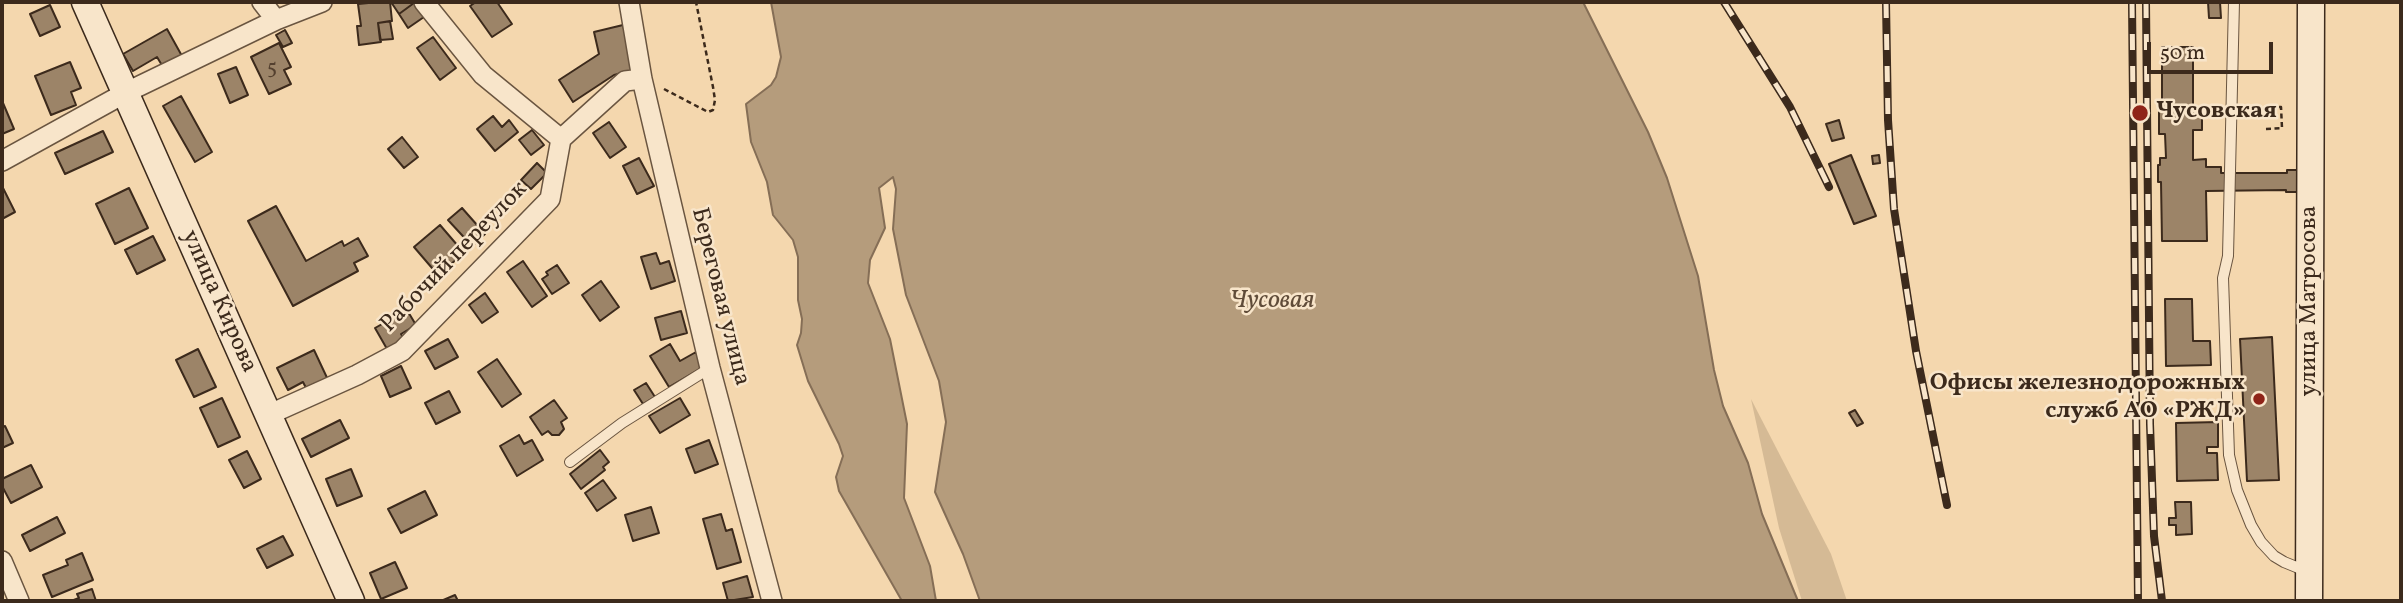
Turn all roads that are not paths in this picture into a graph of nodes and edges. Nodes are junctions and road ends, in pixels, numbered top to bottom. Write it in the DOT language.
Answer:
graph roads {
  1 [pos="85,2"];
  2 [pos="262,2"];
  3 [pos="322,2"];
  4 [pos="424,2"];
  5 [pos="629,2"];
  6 [pos="2234,2"];
  7 [pos="2311,2"];
  8 [pos="276,20"];
  9 [pos="642,79"];
  10 [pos="127,92"];
  11 [pos="561,139"];
  12 [pos="2,161"];
  13 [pos="710,368"];
  14 [pos="268,415"];
  15 [pos="570,462"];
  16 [pos="2,561"];
  17 [pos="2310,572"];
  18 [pos="19,601"];
  19 [pos="351,601"];
  20 [pos="772,601"];
  21 [pos="2309,601"];
  1 -- 10 [label="street, улица Кирова"];
  2 -- 8 [label="street"];
  3 -- 8 [label="street"];
  4 -- 11 [label="street"];
  5 -- 9 [label="street, Береговая улица"];
  6 -- 17 [label="lane"];
  7 -- 17 [label="street, улица Матросова"];
  8 -- 10 [label="street"];
  9 -- 11 [label="street"];
  9 -- 13 [label="street, Береговая улица"];
  10 -- 12 [label="street"];
  10 -- 14 [label="street, улица Кирова"];
  11 -- 14 [label="street, Рабочий переулок"];
  13 -- 15 [label="lane"];
  13 -- 20 [label="street, Береговая улица"];
  14 -- 19 [label="street, улица Кирова"];
  16 -- 18 [label="street"];
  17 -- 21 [label="street, улица Матросова"];
}
